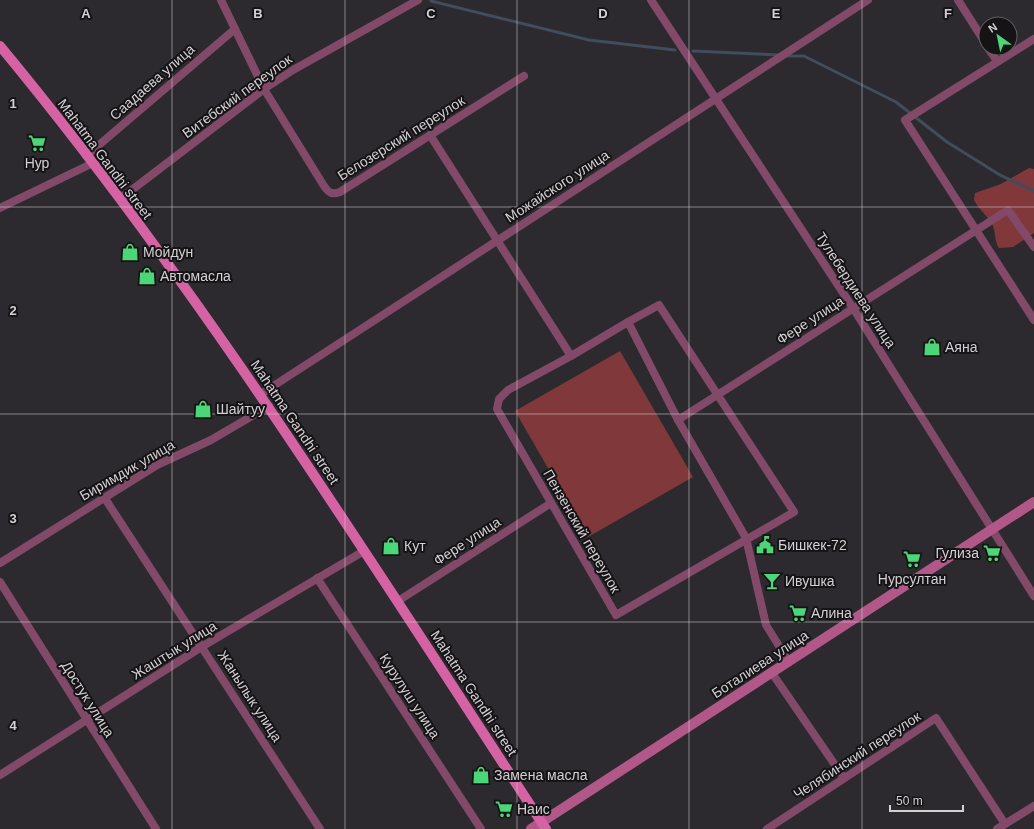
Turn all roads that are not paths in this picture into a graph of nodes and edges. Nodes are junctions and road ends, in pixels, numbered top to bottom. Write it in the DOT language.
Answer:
graph roads {
  1 [pos="222,0"];
  2 [pos="418,0"];
  3 [pos="651,0"];
  4 [pos="868,0"];
  5 [pos="958,0"];
  6 [pos="235,29"];
  7 [pos="978,31"];
  8 [pos="1034,39"];
  9 [pos="0,46"];
  10 [pos="994,56"];
  11 [pos="997,61"];
  12 [pos="524,76"];
  13 [pos="264,89"];
  14 [pos="716,99"];
  15 [pos="430,135"];
  16 [pos="89,160"];
  17 [pos="120,199"];
  18 [pos="0,208"];
  19 [pos="976,230"];
  20 [pos="498,240"];
  21 [pos="1034,247"];
  22 [pos="853,308"];
  23 [pos="1034,320"];
  24 [pos="628,322"];
  25 [pos="571,356"];
  26 [pos="261,394"];
  27 [pos="717,395"];
  28 [pos="269,406"];
  29 [pos="678,420"];
  30 [pos="104,497"];
  31 [pos="1034,502"];
  32 [pos="551,503"];
  33 [pos="991,530"];
  34 [pos="746,538"];
  35 [pos="364,551"];
  36 [pos="0,563"];
  37 [pos="317,578"];
  38 [pos="0,582"];
  39 [pos="1034,596"];
  40 [pos="398,602"];
  41 [pos="203,646"];
  42 [pos="789,662"];
  43 [pos="772,673"];
  44 [pos="86,720"];
  45 [pos="0,775"];
  46 [pos="844,778"];
  47 [pos="1034,806"];
  48 [pos="544,826"];
  49 [pos="999,828"];
  50 [pos="156,829"];
  51 [pos="320,829"];
  52 [pos="481,829"];
  53 [pos="531,829"];
  54 [pos="767,829"];
  1 -- 6 [label="street, Белозерский переулок"];
  2 -- 13 [label="street, Витебский переулок"];
  3 -- 14 [label="street, Тулебердиева улица"];
  4 -- 14 [label="street, Можайского улица"];
  5 -- 7 [label="street"];
  6 -- 13 [label="street, Белозерский переулок"];
  6 -- 16 [label="street, Саадаева улица"];
  8 -- 11 [label="street"];
  9 -- 16 [label="main road, Mahatma Gandhi street"];
  10 -- 11 [label="street"];
  11 -- 19 [label="street"];
  12 -- 15 [label="street, Белозерский переулок"];
  13 -- 15 [label="street, Белозерский переулок"];
  13 -- 17 [label="street, Витебский переулок"];
  14 -- 20 [label="street, Можайского улица"];
  14 -- 22 [label="street, Тулебердиева улица"];
  15 -- 20 [label="street"];
  16 -- 17 [label="main road, Mahatma Gandhi street"];
  16 -- 18 [label="street, Саадаева улица"];
  17 -- 26 [label="main road, Mahatma Gandhi street"];
  19 -- 21 [label="street, Фере улица"];
  19 -- 22 [label="street, Фере улица"];
  19 -- 23 [label="street"];
  20 -- 25 [label="street"];
  20 -- 26 [label="street, Можайского улица"];
  22 -- 27 [label="street, Фере улица"];
  22 -- 33 [label="street, Тулебердиева улица"];
  24 -- 25 [label="street, Пензенский переулок"];
  24 -- 27 [label="street, Пензенский переулок"];
  24 -- 29 [label="street"];
  25 -- 32 [label="street, Пензенский переулок"];
  26 -- 28 [label="main road, Mahatma Gandhi street"];
  27 -- 29 [label="street, Фере улица"];
  27 -- 34 [label="street"];
  28 -- 30 [label="street, Биримдик улица"];
  28 -- 35 [label="main road, Mahatma Gandhi street"];
  29 -- 34 [label="street"];
  30 -- 36 [label="street, Биримдик улица"];
  30 -- 41 [label="street, Жанылык улица"];
  31 -- 33 [label="street, Боталиева улица"];
  32 -- 34 [label="street, Пензенский переулок"];
  32 -- 40 [label="street, Фере улица"];
  33 -- 39 [label="street, Тулебердиева улица"];
  33 -- 42 [label="street, Боталиева улица"];
  34 -- 42 [label="street"];
  35 -- 37 [label="street, Жаштык улица"];
  35 -- 40 [label="main road, Mahatma Gandhi street"];
  37 -- 41 [label="street, Жаштык улица"];
  37 -- 52 [label="street, Курулуш улица"];
  38 -- 44 [label="street, Достук улица"];
  40 -- 48 [label="main road, Mahatma Gandhi street"];
  41 -- 44 [label="street, Жаштык улица"];
  41 -- 51 [label="street, Жанылык улица"];
  42 -- 43 [label="street, Боталиева улица"];
  43 -- 46 [label="street"];
  43 -- 48 [label="street, Боталиева улица"];
  44 -- 45 [label="street, Жаштык улица"];
  44 -- 50 [label="street, Достук улица"];
  46 -- 49 [label="street, Челябинский переулок"];
  46 -- 54 [label="street, Челябинский переулок"];
  47 -- 49 [label="street"];
  48 -- 53 [label="street, Боталиева улица"];
}
